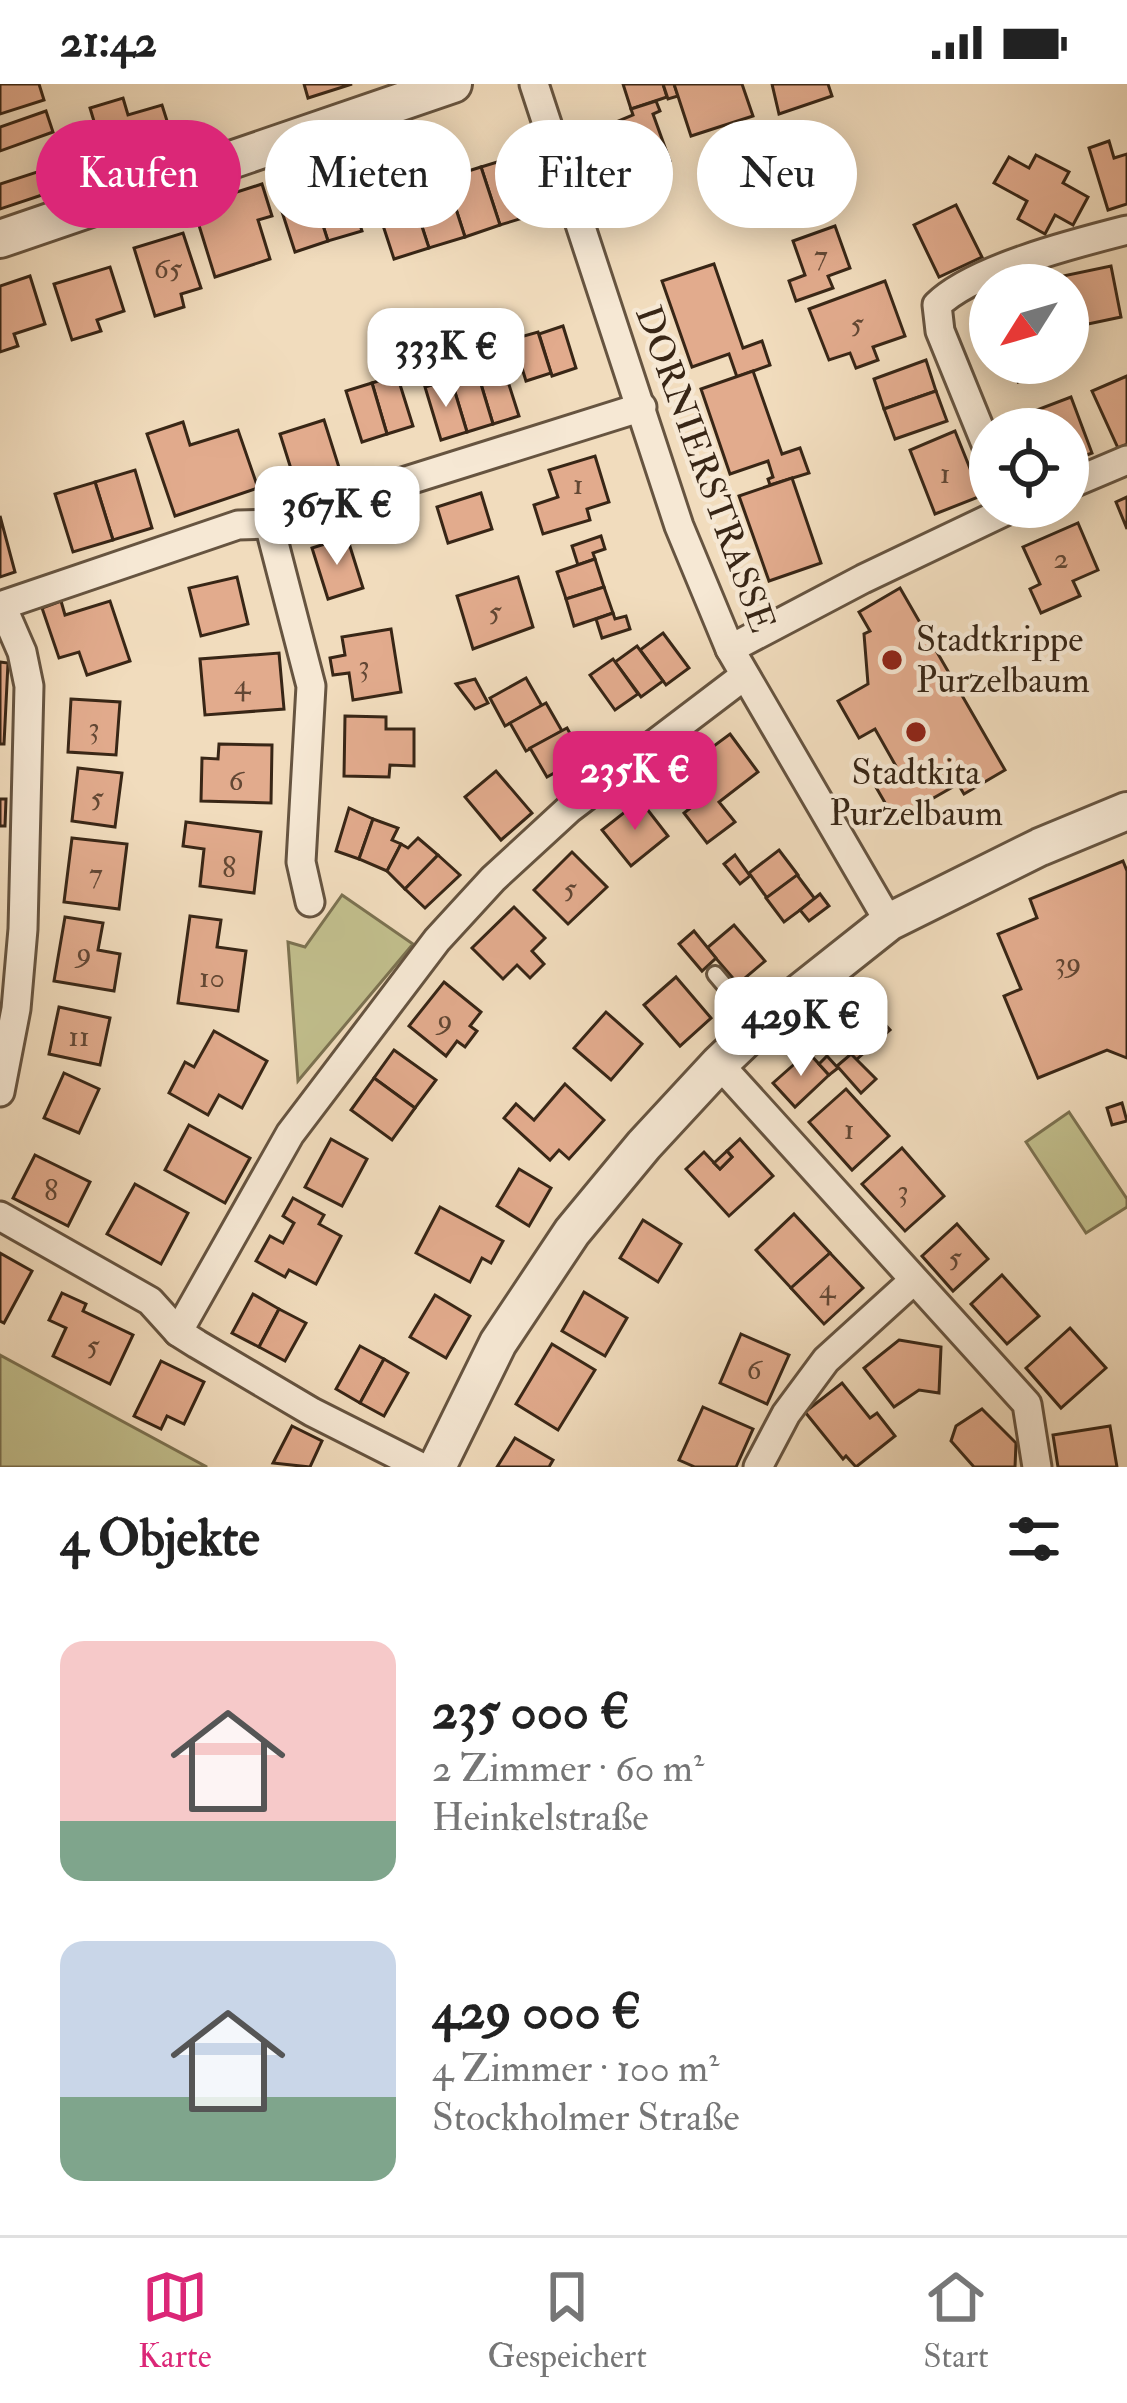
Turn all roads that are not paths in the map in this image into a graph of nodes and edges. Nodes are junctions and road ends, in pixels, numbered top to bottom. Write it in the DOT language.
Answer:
graph roads {
  1 [pos="453,84"];
  2 [pos="534,84"];
  3 [pos="1127,230"];
  4 [pos="0,239"];
  5 [pos="642,406"];
  6 [pos="971,408"];
  7 [pos="1127,460"];
  8 [pos="1089,476"];
  9 [pos="269,524"];
  10 [pos="971,528"];
  11 [pos="1,606"];
  12 [pos="730,649"];
  13 [pos="744,676"];
  14 [pos="1127,811"];
  15 [pos="310,902"];
  16 [pos="889,922"];
  17 [pos="715,974"];
  18 [pos="760,1026"];
  19 [pos="719,1064"];
  20 [pos="0,1092"];
  21 [pos="0,1216"];
  22 [pos="914,1280"];
  23 [pos="178,1332"];
  24 [pos="421,1467"];
  25 [pos="437,1467"];
  26 [pos="758,1467"];
  27 [pos="1037,1467"];
  1 -- 4 [label="street"];
  2 -- 5 [label="street, DORNIERSTRASSE"];
  3 -- 6 [label="street"];
  5 -- 9 [label="street"];
  5 -- 12 [label="street, DORNIERSTRASSE"];
  7 -- 8 [label="street"];
  9 -- 11 [label="street"];
  9 -- 15 [label="street"];
  10 -- 12 [label="street"];
  11 -- 20 [label="street"];
  12 -- 13 [label="street, DORNIERSTRASSE"];
  13 -- 16 [label="street, DORNIERSTRASSE"];
  13 -- 23 [label="street"];
  14 -- 16 [label="street"];
  16 -- 18 [label="street"];
  17 -- 18 [label="lane"];
  18 -- 19 [label="street"];
  19 -- 22 [label="street"];
  19 -- 25 [label="street"];
  21 -- 23 [label="street"];
  22 -- 26 [label="street"];
  22 -- 27 [label="street"];
  23 -- 24 [label="street"];
}
